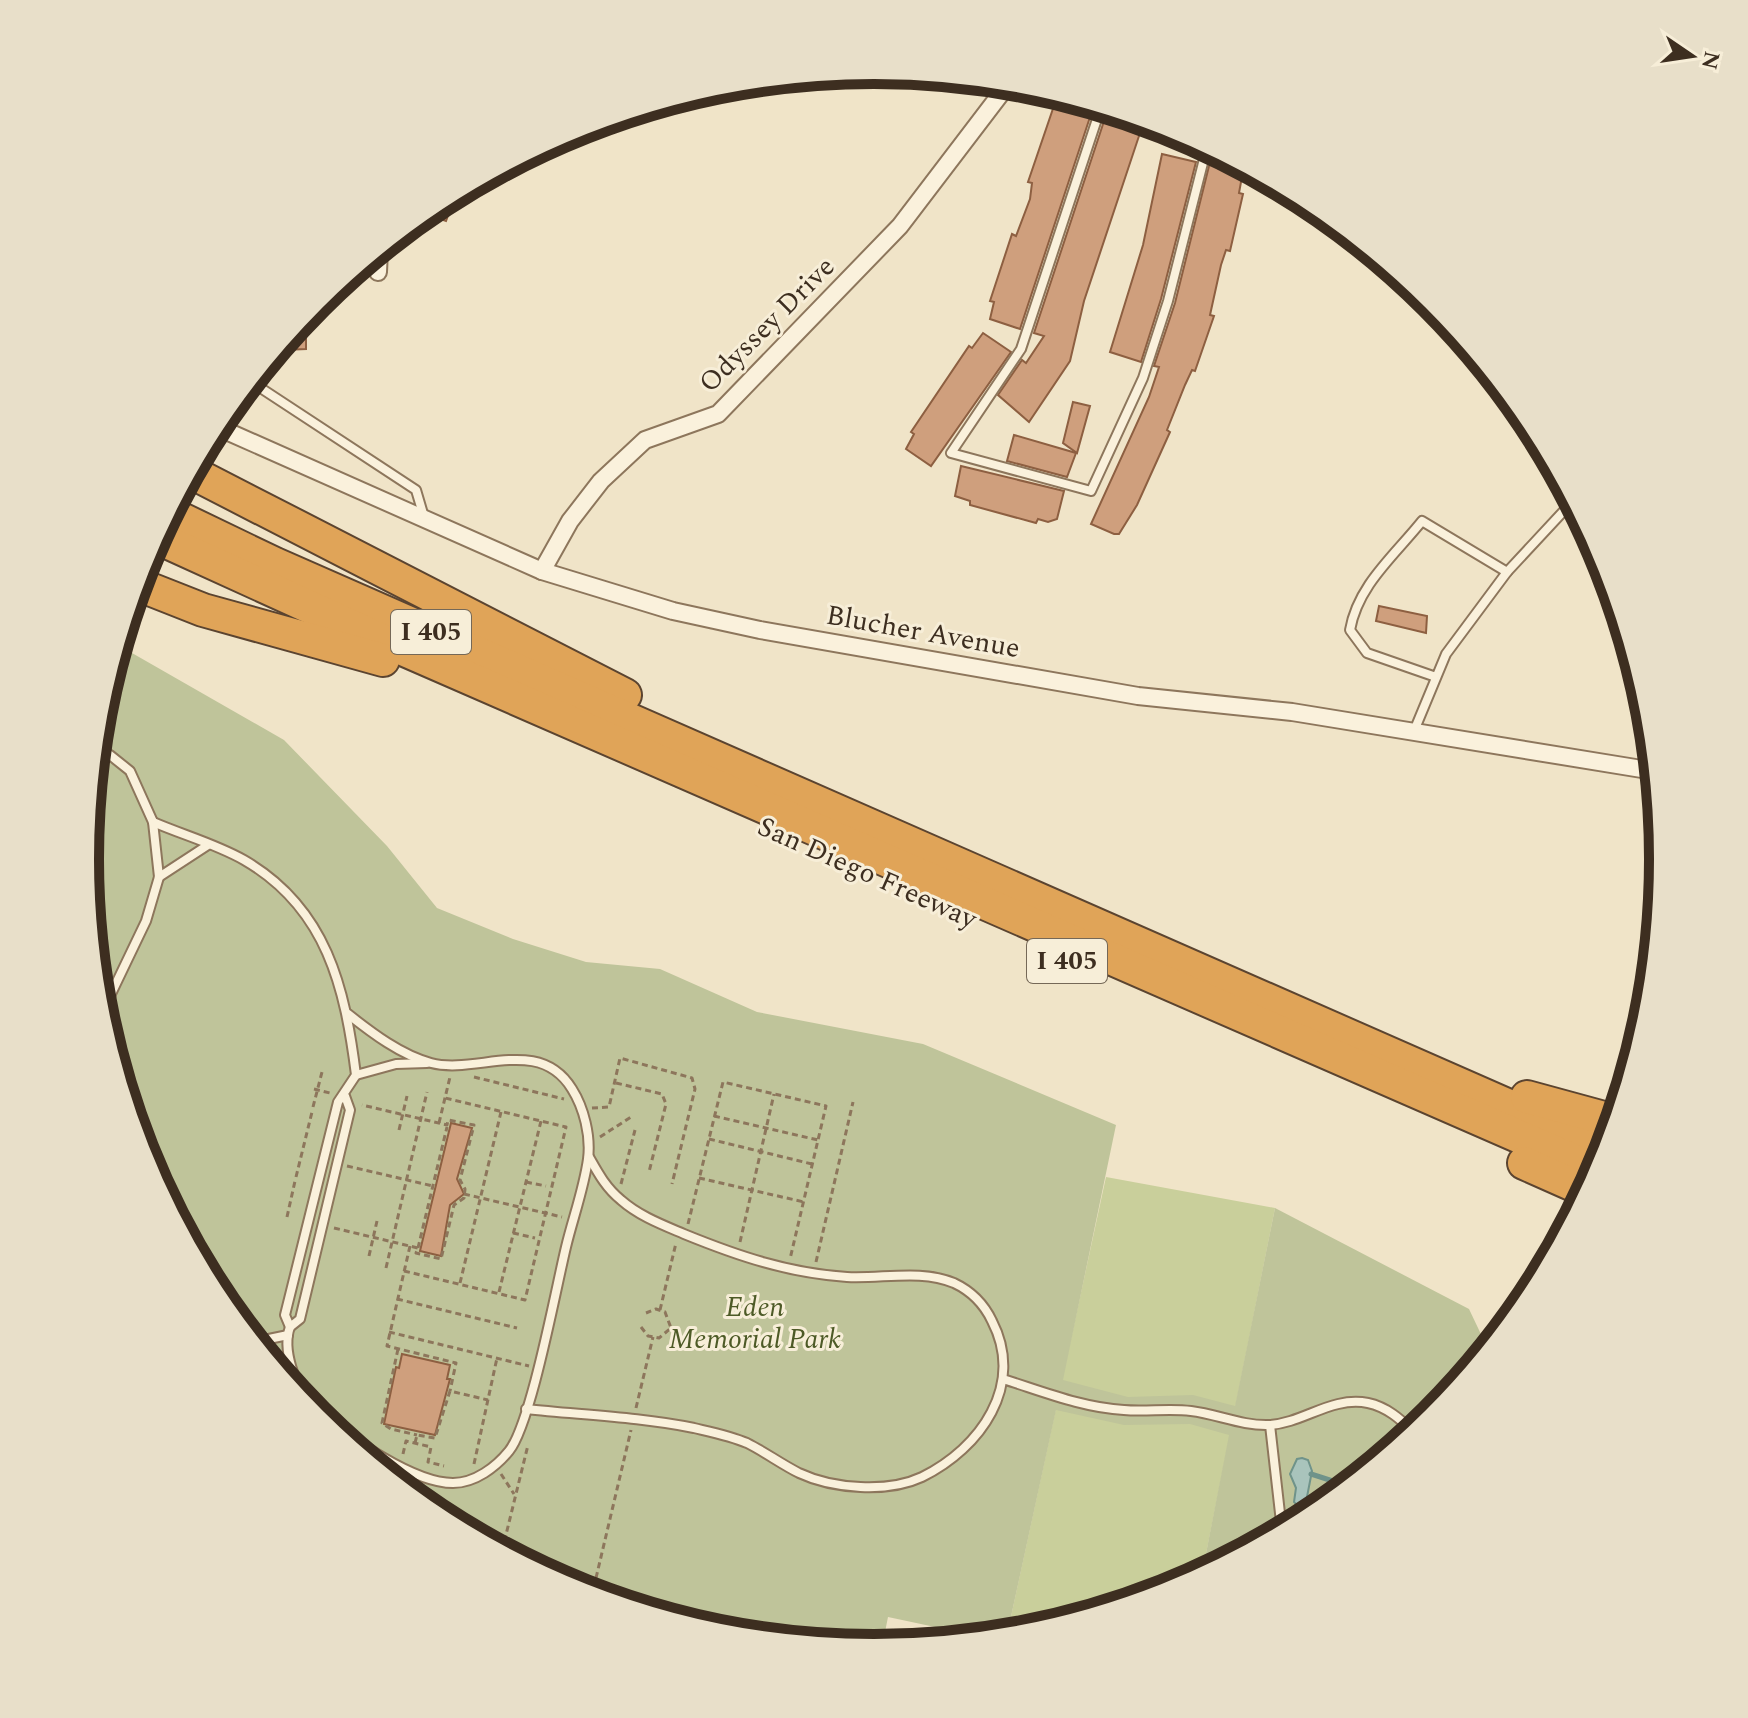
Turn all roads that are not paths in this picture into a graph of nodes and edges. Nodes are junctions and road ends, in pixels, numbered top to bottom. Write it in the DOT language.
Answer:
graph roads {
  1 [pos="1000,95"];
  2 [pos="1098,117"];
  3 [pos="1204,158"];
  4 [pos="378,263"];
  5 [pos="378,272"];
  6 [pos="259,387"];
  7 [pos="228,432"];
  8 [pos="200,477"];
  9 [pos="1565,509"];
  10 [pos="178,517"];
  11 [pos="424,518"];
  12 [pos="167,542"];
  13 [pos="160,558"];
  14 [pos="542,571"];
  15 [pos="1507,572"];
  16 [pos="148,588"];
  17 [pos="383,660"];
  18 [pos="1436,677"];
  19 [pos="1414,732"];
  20 [pos="695,746"];
  21 [pos="107,754"];
  22 [pos="1643,769"];
  23 [pos="153,822"];
  24 [pos="208,845"];
  25 [pos="159,877"];
  26 [pos="111,993"];
  27 [pos="348,1014"];
  28 [pos="432,1063"];
  29 [pos="1427,1071"];
  30 [pos="356,1075"];
  31 [pos="346,1099"];
  32 [pos="1604,1118"];
  33 [pos="1595,1144"];
  34 [pos="589,1157"];
  35 [pos="1586,1166"];
  36 [pos="1576,1186"];
  37 [pos="289,1331"];
  38 [pos="265,1338"];
  39 [pos="293,1372"];
  40 [pos="1006,1380"];
  41 [pos="531,1409"];
  42 [pos="1404,1424"];
  43 [pos="1270,1425"];
  44 [pos="358,1438"];
  45 [pos="1281,1518"];
  1 -- 14 [label="street, Odyssey Drive"];
  2 -- 3 [label="lane"];
  4 -- 5 [label="street"];
  6 -- 11 [label="lane"];
  7 -- 11 [label="street, Blucher Avenue"];
  8 -- 20 [label="highway"];
  9 -- 15 [label="lane"];
  10 -- 20 [label="highway, San Diego Freeway / I 405"];
  11 -- 14 [label="street, Blucher Avenue"];
  12 -- 35 [label="highway"];
  13 -- 17 [label="highway, San Diego Freeway / I 405"];
  14 -- 19 [label="street, Blucher Avenue"];
  15 -- 18 [label="lane"];
  15 -- 18 [label="lane"];
  16 -- 17 [label="highway"];
  17 -- 36 [label="highway, San Diego Freeway / I 405"];
  18 -- 19 [label="lane"];
  19 -- 22 [label="street, Blucher Avenue"];
  20 -- 29 [label="highway, San Diego Freeway / I 405"];
  21 -- 23 [label="lane"];
  23 -- 24 [label="lane"];
  23 -- 25 [label="lane"];
  24 -- 25 [label="lane"];
  24 -- 27 [label="lane"];
  25 -- 26 [label="lane"];
  27 -- 28 [label="lane"];
  27 -- 30 [label="lane"];
  28 -- 30 [label="lane"];
  28 -- 34 [label="lane"];
  29 -- 32 [label="highway"];
  29 -- 33 [label="highway"];
  30 -- 31 [label="lane"];
  31 -- 37 [label="lane"];
  31 -- 37 [label="lane"];
  34 -- 40 [label="lane"];
  34 -- 41 [label="lane"];
  37 -- 38 [label="lane"];
  37 -- 39 [label="lane"];
  40 -- 41 [label="lane"];
  40 -- 43 [label="lane"];
  41 -- 44 [label="lane"];
  42 -- 43 [label="lane"];
  43 -- 45 [label="lane"];
}
